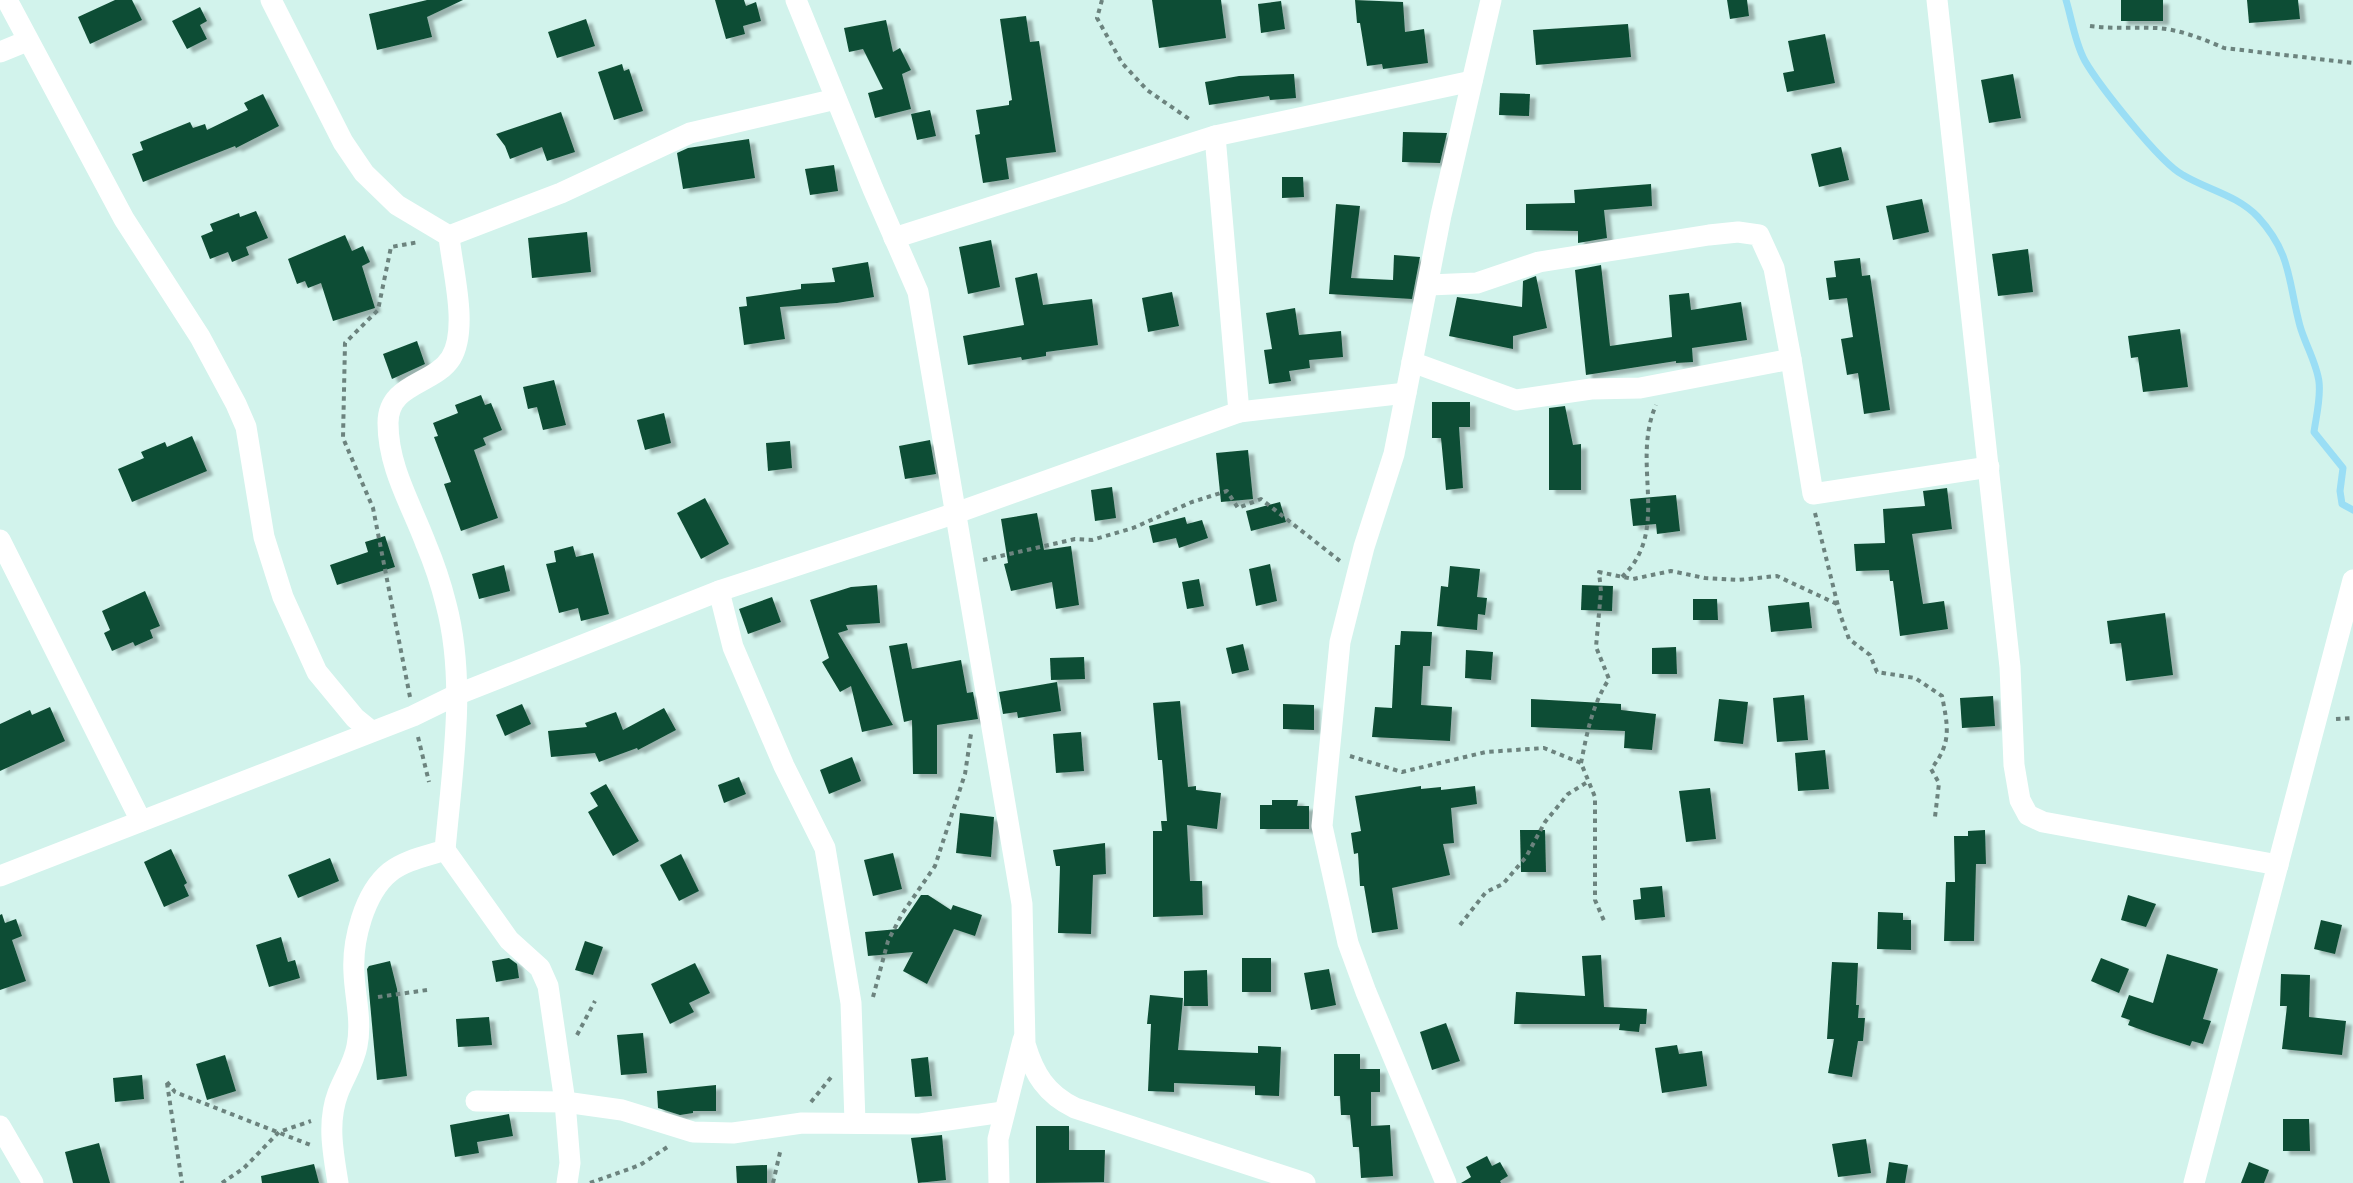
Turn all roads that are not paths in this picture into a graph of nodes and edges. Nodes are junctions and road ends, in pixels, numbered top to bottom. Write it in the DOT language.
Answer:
graph roads {
  1 [pos="7,0"];
  2 [pos="271,0"];
  3 [pos="796,0"];
  4 [pos="1937,0"];
  5 [pos="1495,1"];
  6 [pos="27,41"];
  7 [pos="0,52"];
  8 [pos="1472,81"];
  9 [pos="836,99"];
  10 [pos="1215,136"];
  11 [pos="449,236"];
  12 [pos="894,238"];
  13 [pos="1429,285"];
  14 [pos="1791,359"];
  15 [pos="1412,362"];
  16 [pos="1406,393"];
  17 [pos="1239,412"];
  18 [pos="1989,467"];
  19 [pos="956,513"];
  20 [pos="0,540"];
  21 [pos="2353,580"];
  22 [pos="719,591"];
  23 [pos="456,695"];
  24 [pos="371,731"];
  25 [pos="141,821"];
  26 [pos="445,850"];
  27 [pos="2278,865"];
  28 [pos="0,876"];
  29 [pos="1024,1035"];
  30 [pos="476,1101"];
  31 [pos="565,1102"];
  32 [pos="1003,1112"];
  33 [pos="855,1122"];
  34 [pos="0,1126"];
  35 [pos="337,1174"];
  36 [pos="33,1183"];
  37 [pos="567,1183"];
  38 [pos="999,1183"];
  39 [pos="1305,1183"];
  40 [pos="1446,1183"];
  41 [pos="2194,1183"];
  1 -- 6 [label="street"];
  2 -- 11 [label="street"];
  3 -- 9 [label="street"];
  4 -- 18 [label="street"];
  5 -- 8 [label="street"];
  6 -- 7 [label="street"];
  6 -- 24 [label="street"];
  8 -- 10 [label="street"];
  8 -- 13 [label="street"];
  9 -- 11 [label="street"];
  9 -- 12 [label="street"];
  10 -- 12 [label="street"];
  10 -- 17 [label="street"];
  11 -- 23 [label="street"];
  12 -- 19 [label="street"];
  13 -- 14 [label="street"];
  13 -- 15 [label="street"];
  14 -- 15 [label="street"];
  14 -- 18 [label="street"];
  15 -- 16 [label="street"];
  16 -- 17 [label="street"];
  16 -- 40 [label="street"];
  17 -- 19 [label="street"];
  18 -- 27 [label="street"];
  19 -- 22 [label="street"];
  19 -- 29 [label="street"];
  20 -- 25 [label="street"];
  21 -- 27 [label="street"];
  22 -- 23 [label="street"];
  22 -- 33 [label="street"];
  23 -- 24 [label="street"];
  23 -- 26 [label="street"];
  24 -- 25 [label="street"];
  25 -- 28 [label="street"];
  26 -- 31 [label="street"];
  26 -- 35 [label="street"];
  27 -- 41 [label="street"];
  29 -- 32 [label="street"];
  29 -- 39 [label="street"];
  30 -- 31 [label="street"];
  31 -- 33 [label="street"];
  31 -- 37 [label="street"];
  32 -- 33 [label="street"];
  32 -- 38 [label="street"];
  34 -- 36 [label="street"];
}
